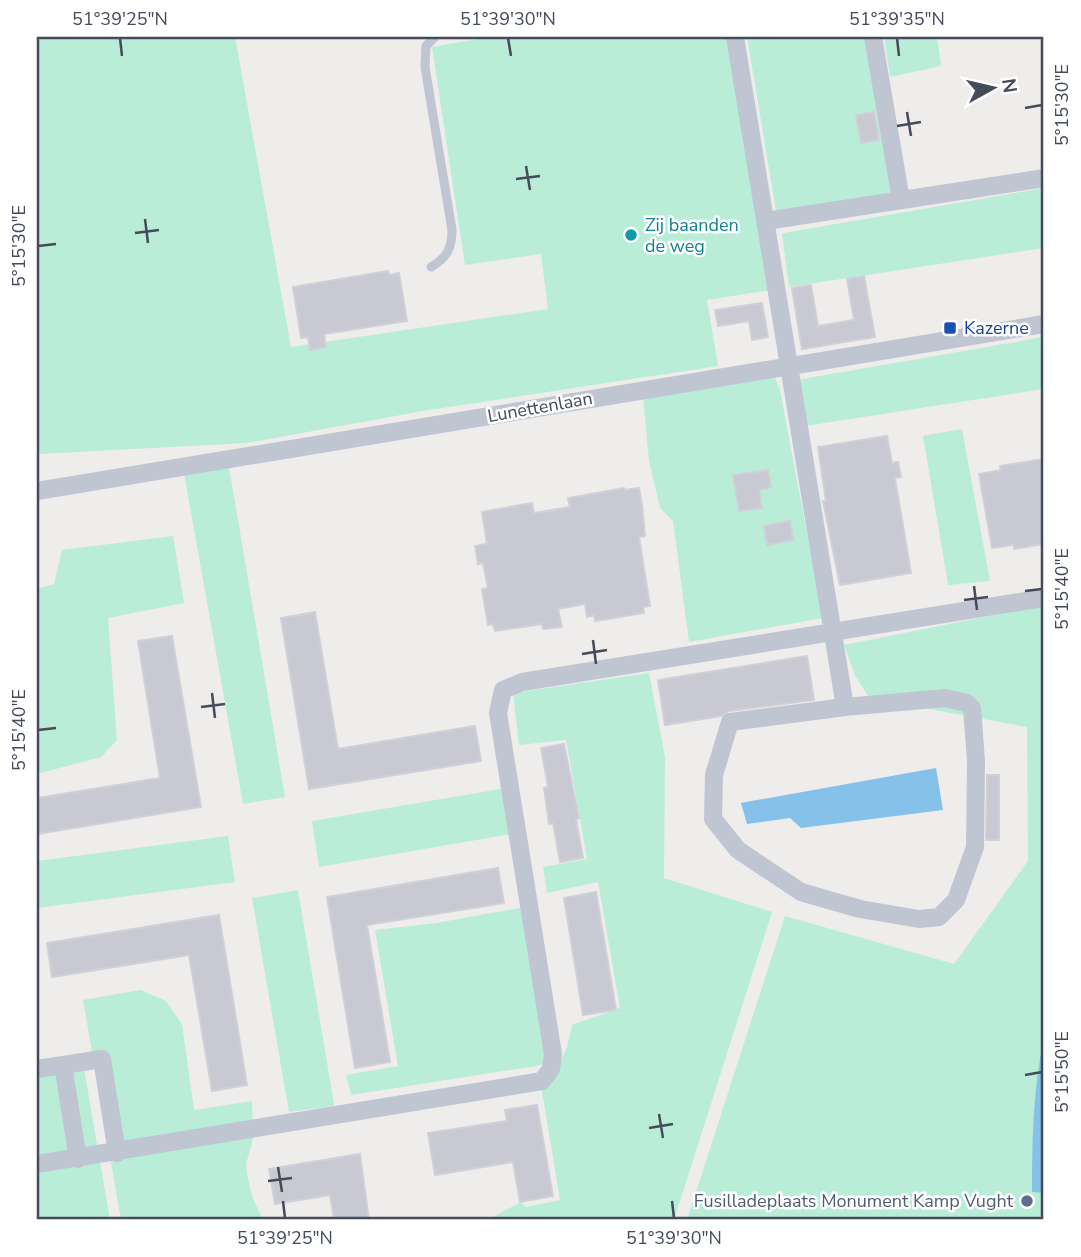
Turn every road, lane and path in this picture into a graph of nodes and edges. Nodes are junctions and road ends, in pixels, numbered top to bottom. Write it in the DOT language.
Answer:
graph roads {
  1 [pos="435,37"];
  2 [pos="736,37"];
  3 [pos="873,37"];
  4 [pos="1044,178"];
  5 [pos="901,200"];
  6 [pos="766,221"];
  7 [pos="431,267"];
  8 [pos="1044,324"];
  9 [pos="790,366"];
  10 [pos="37,491"];
  11 [pos="1044,598"];
  12 [pos="834,633"];
  13 [pos="845,707"];
  14 [pos="63,1065"];
  15 [pos="37,1069"];
  16 [pos="117,1153"];
  17 [pos="78,1159"];
  18 [pos="37,1161"];
  1 -- 7 [label="lane"];
  2 -- 6 [label="street"];
  3 -- 5 [label="street"];
  4 -- 5 [label="street"];
  5 -- 6 [label="street"];
  6 -- 9 [label="street"];
  8 -- 9 [label="street, Lunettenlaan"];
  9 -- 10 [label="street, Lunettenlaan"];
  9 -- 12 [label="street"];
  11 -- 12 [label="street"];
  12 -- 13 [label="street"];
  12 -- 16 [label="street"];
  13 -- 13 [label="street"];
  14 -- 15 [label="street"];
  14 -- 16 [label="street"];
  14 -- 17 [label="street"];
  16 -- 17 [label="street"];
  17 -- 18 [label="street"];
}
